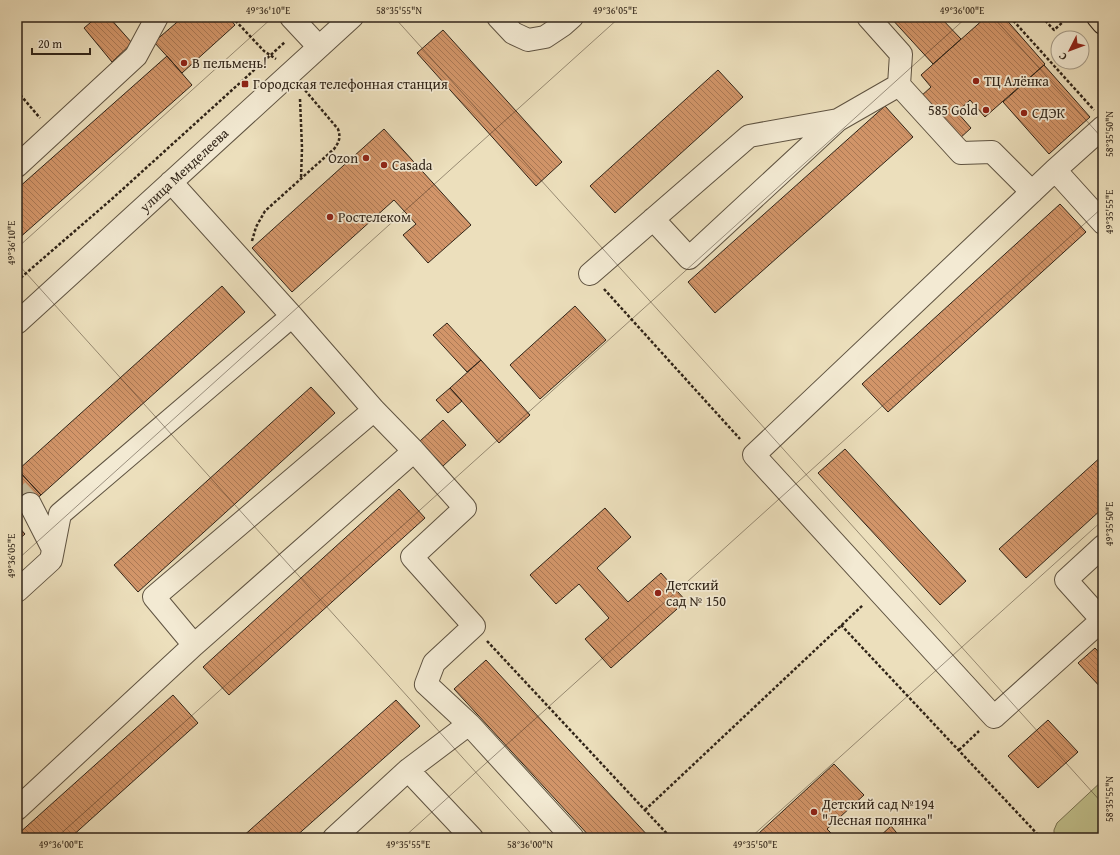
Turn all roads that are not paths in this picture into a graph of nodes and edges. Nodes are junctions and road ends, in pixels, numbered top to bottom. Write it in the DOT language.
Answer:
graph roads {
  1 [pos="157,17"];
  2 [pos="352,17"];
  3 [pos="498,17"];
  4 [pos="572,17"];
  5 [pos="868,17"];
  6 [pos="1098,17"];
  7 [pos="296,22"];
  8 [pos="1103,23"];
  9 [pos="319,47"];
  10 [pos="899,85"];
  11 [pos="838,120"];
  12 [pos="1100,120"];
  13 [pos="17,166"];
  14 [pos="1055,170"];
  15 [pos="171,182"];
  16 [pos="1032,192"];
  17 [pos="653,219"];
  18 [pos="1103,223"];
  19 [pos="590,274"];
  20 [pos="292,316"];
  21 [pos="17,323"];
  22 [pos="374,410"];
  23 [pos="414,451"];
  24 [pos="30,504"];
  25 [pos="1103,546"];
  26 [pos="53,549"];
  27 [pos="17,591"];
  28 [pos="1102,619"];
  29 [pos="194,645"];
  30 [pos="469,724"];
  31 [pos="408,770"];
  32 [pos="17,809"];
  33 [pos="334,838"];
  34 [pos="472,838"];
  35 [pos="573,838"];
  1 -- 13 [label="street"];
  2 -- 9 [label="street, улица Менделеева"];
  3 -- 4 [label="street"];
  5 -- 10 [label="street"];
  6 -- 8 [label="main road"];
  7 -- 9 [label="street"];
  9 -- 15 [label="street, улица Менделеева"];
  10 -- 11 [label="street"];
  10 -- 16 [label="street"];
  11 -- 17 [label="street"];
  11 -- 17 [label="street"];
  12 -- 14 [label="street"];
  14 -- 16 [label="street"];
  14 -- 18 [label="street"];
  15 -- 20 [label="street"];
  15 -- 21 [label="street, улица Менделеева"];
  16 -- 28 [label="street"];
  17 -- 19 [label="street"];
  20 -- 22 [label="street"];
  20 -- 26 [label="street"];
  22 -- 23 [label="street"];
  22 -- 29 [label="street"];
  23 -- 29 [label="street"];
  23 -- 30 [label="street"];
  24 -- 26 [label="street"];
  25 -- 28 [label="street"];
  26 -- 27 [label="street"];
  29 -- 32 [label="street"];
  30 -- 31 [label="street"];
  30 -- 35 [label="street"];
  31 -- 33 [label="street"];
  31 -- 34 [label="street"];
}
